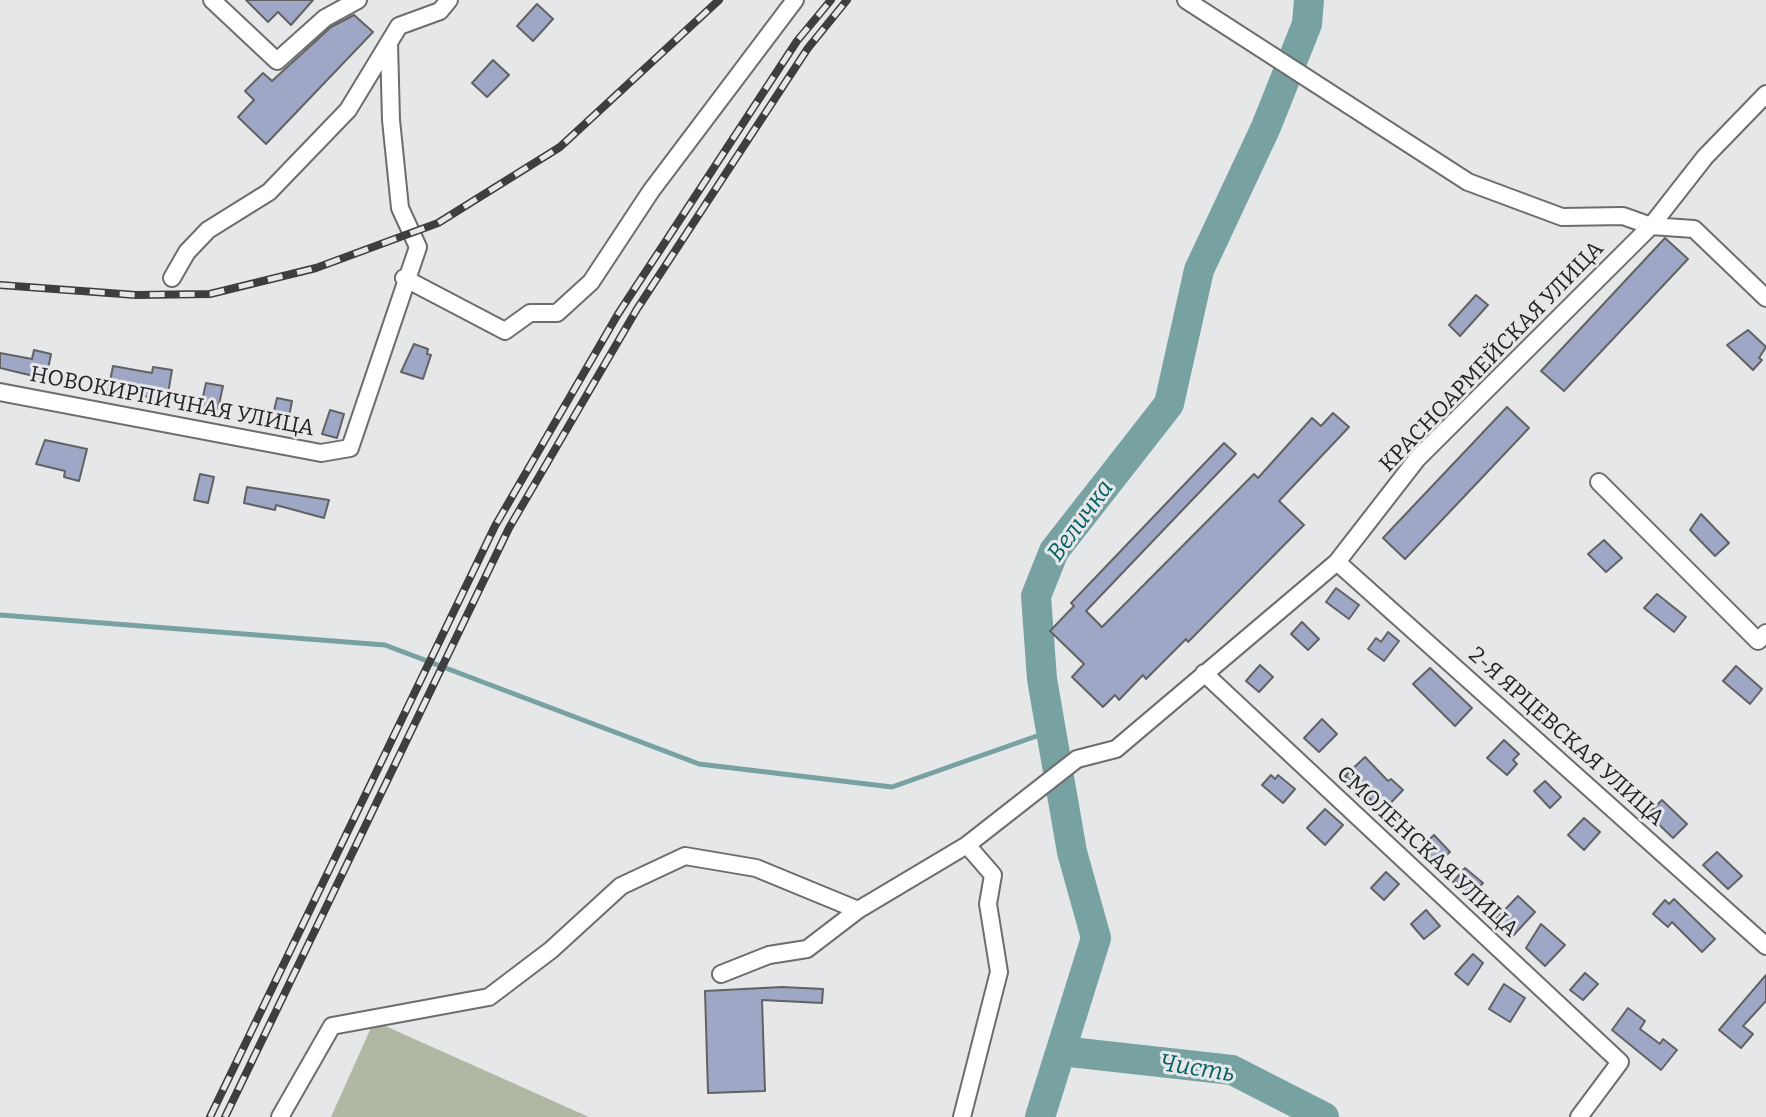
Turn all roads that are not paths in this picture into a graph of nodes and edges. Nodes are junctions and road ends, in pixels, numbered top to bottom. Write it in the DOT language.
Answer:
graph roads {
  1 [pos="212,0"];
  2 [pos="358,0"];
  3 [pos="795,0"];
  4 [pos="1186,0"];
  5 [pos="444,6"];
  6 [pos="389,43"];
  7 [pos="1766,94"];
  8 [pos="1651,226"];
  9 [pos="172,278"];
  10 [pos="404,278"];
  11 [pos="1766,298"];
  12 [pos="0,392"];
  13 [pos="1599,482"];
  14 [pos="1337,562"];
  15 [pos="1763,641"];
  16 [pos="1204,673"];
  17 [pos="967,845"];
  18 [pos="858,910"];
  19 [pos="1766,946"];
  20 [pos="721,974"];
  21 [pos="280,1117"];
  22 [pos="962,1117"];
  23 [pos="1579,1117"];
  1 -- 2 [label="street"];
  3 -- 10 [label="street"];
  4 -- 8 [label="street"];
  5 -- 6 [label="street"];
  6 -- 9 [label="street"];
  6 -- 10 [label="street"];
  7 -- 8 [label="street, КРАСНОАРМЕЙСКАЯ УЛИЦА"];
  8 -- 11 [label="street"];
  8 -- 14 [label="street, КРАСНОАРМЕЙСКАЯ УЛИЦА"];
  10 -- 12 [label="street, НОВОКИРПИЧНАЯ УЛИЦА"];
  13 -- 15 [label="street"];
  14 -- 16 [label="street, КРАСНОАРМЕЙСКАЯ УЛИЦА"];
  14 -- 19 [label="street, 2-Я ЯРЦЕВСКАЯ УЛИЦА"];
  16 -- 17 [label="street, КРАСНОАРМЕЙСКАЯ УЛИЦА"];
  16 -- 23 [label="street, СМОЛЕНСКАЯ УЛИЦА"];
  17 -- 18 [label="street, КРАСНОАРМЕЙСКАЯ УЛИЦА"];
  17 -- 22 [label="street"];
  18 -- 20 [label="street, КРАСНОАРМЕЙСКАЯ УЛИЦА"];
  18 -- 21 [label="street"];
}
